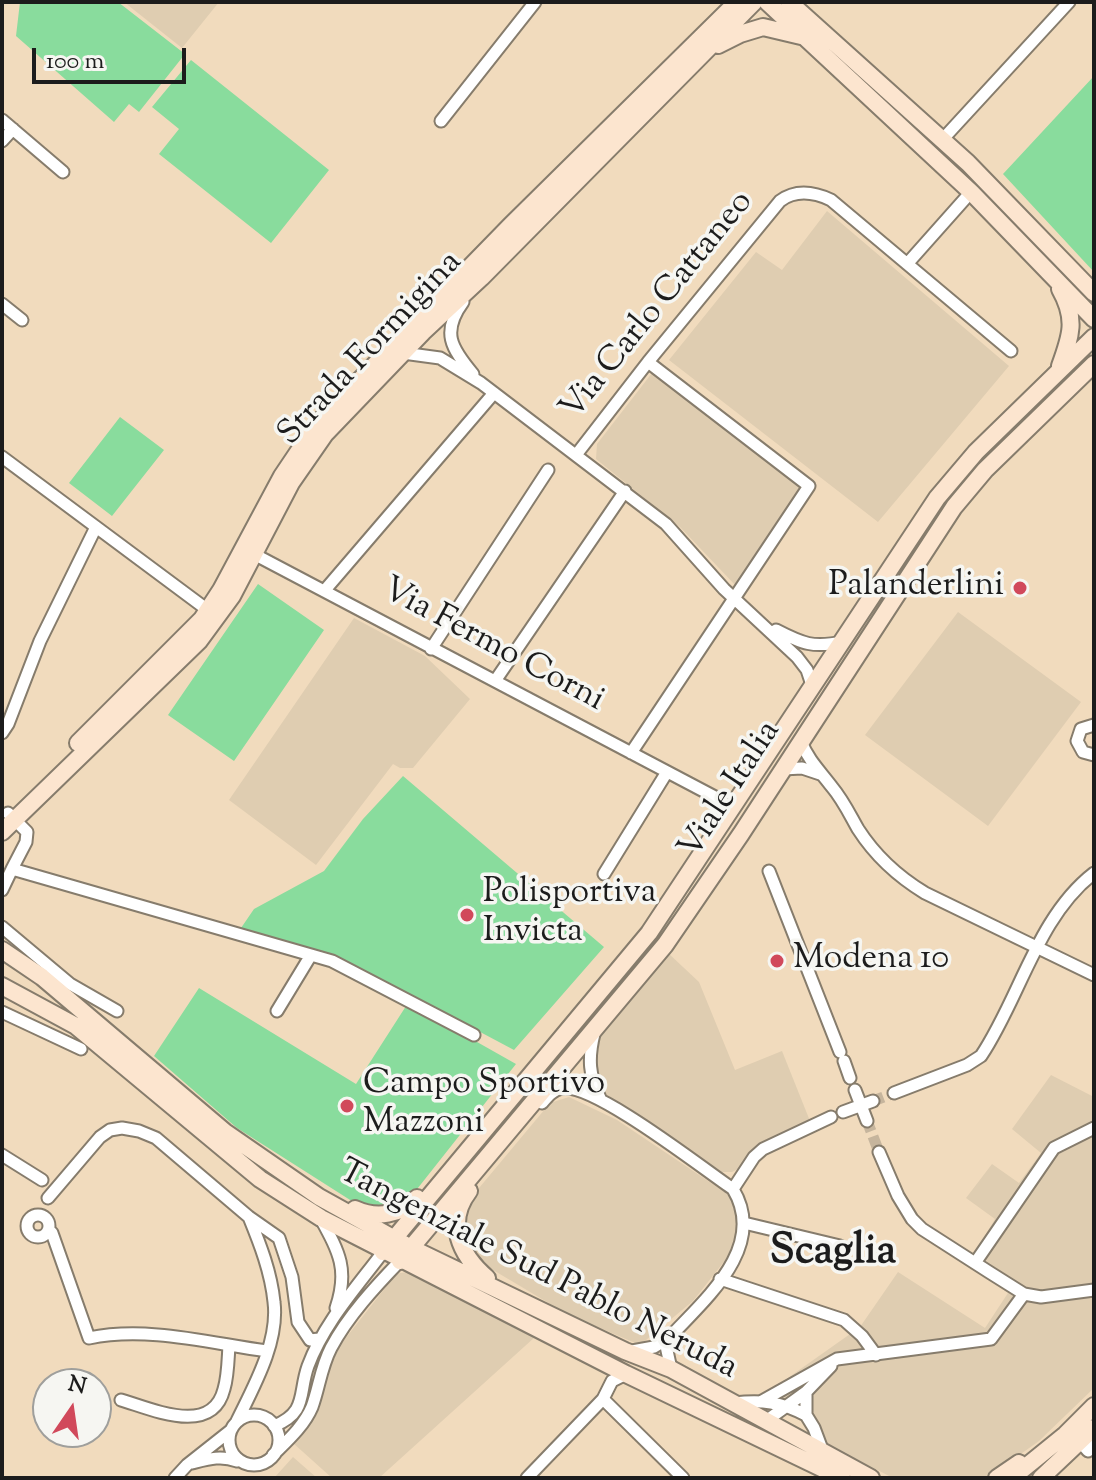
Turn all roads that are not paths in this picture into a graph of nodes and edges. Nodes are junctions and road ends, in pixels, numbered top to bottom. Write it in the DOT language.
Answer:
graph roads {
  1 [pos="535,2"];
  2 [pos="725,2"];
  3 [pos="737,2"];
  4 [pos="754,2"];
  5 [pos="767,2"];
  6 [pos="789,2"];
  7 [pos="807,2"];
  8 [pos="1069,2"];
  9 [pos="719,21"];
  10 [pos="811,32"];
  11 [pos="709,48"];
  12 [pos="2,120"];
  13 [pos="441,121"];
  14 [pos="13,129"];
  15 [pos="942,140"];
  16 [pos="2,141"];
  17 [pos="63,172"];
  18 [pos="992,188"];
  19 [pos="971,192"];
  20 [pos="907,264"];
  21 [pos="1075,271"];
  22 [pos="1051,274"];
  23 [pos="481,278"];
  24 [pos="1094,279"];
  25 [pos="1094,293"];
  26 [pos="2,304"];
  27 [pos="1094,319"];
  28 [pos="22,320"];
  29 [pos="1094,337"];
  30 [pos="1011,351"];
  31 [pos="403,353"];
  32 [pos="648,362"];
  33 [pos="1094,364"];
  34 [pos="1058,371"];
  35 [pos="1094,376"];
  36 [pos="481,383"];
  37 [pos="1070,386"];
  38 [pos="349,392"];
  39 [pos="494,393"];
  40 [pos="576,455"];
  41 [pos="2,457"];
  42 [pos="548,470"];
  43 [pos="625,491"];
  44 [pos="96,527"];
  45 [pos="248,551"];
  46 [pos="325,590"];
  47 [pos="733,598"];
  48 [pos="213,614"];
  49 [pos="765,625"];
  50 [pos="843,642"];
  51 [pos="431,649"];
  52 [pos="495,681"];
  53 [pos="813,688"];
  54 [pos="1094,725"];
  55 [pos="2,733"];
  56 [pos="801,742"];
  57 [pos="631,753"];
  58 [pos="1094,755"];
  59 [pos="783,769"];
  60 [pos="667,772"];
  61 [pos="820,774"];
  62 [pos="715,797"];
  63 [pos="8,817"];
  64 [pos="2,832"];
  65 [pos="12,869"];
  66 [pos="769,871"];
  67 [pos="1094,873"];
  68 [pos="604,874"];
  69 [pos="2,890"];
  70 [pos="2,927"];
  71 [pos="1038,947"];
  72 [pos="2,950"];
  73 [pos="311,955"];
  74 [pos="1094,975"];
  75 [pos="2,986"];
  76 [pos="117,1011"];
  77 [pos="277,1011"];
  78 [pos="2,1012"];
  79 [pos="595,1028"];
  80 [pos="474,1035"];
  81 [pos="81,1049"];
  82 [pos="894,1093"];
  83 [pos="600,1098"];
  84 [pos="867,1103"];
  85 [pos="843,1112"];
  86 [pos="831,1117"];
  87 [pos="493,1119"];
  88 [pos="867,1121"];
  89 [pos="1094,1128"];
  90 [pos="509,1131"];
  91 [pos="879,1152"];
  92 [pos="2,1155"];
  93 [pos="488,1157"];
  94 [pos="42,1180"];
  95 [pos="733,1189"];
  96 [pos="319,1197"];
  97 [pos="48,1198"];
  98 [pos="34,1215"];
  99 [pos="249,1217"];
  100 [pos="321,1218"];
  101 [pos="744,1223"];
  102 [pos="47,1224"];
  103 [pos="388,1245"];
  104 [pos="840,1246"];
  105 [pos="405,1254"];
  106 [pos="975,1263"];
  107 [pos="720,1279"];
  108 [pos="1094,1290"];
  109 [pos="503,1292"];
  110 [pos="1024,1294"];
  111 [pos="333,1319"];
  112 [pos="669,1338"];
  113 [pos="319,1339"];
  114 [pos="229,1345"];
  115 [pos="267,1351"];
  116 [pos="625,1351"];
  117 [pos="876,1355"];
  118 [pos="837,1359"];
  119 [pos="671,1369"];
  120 [pos="626,1374"];
  121 [pos="254,1385"];
  122 [pos="658,1388"];
  123 [pos="806,1392"];
  124 [pos="603,1399"];
  125 [pos="121,1400"];
  126 [pos="762,1401"];
  127 [pos="734,1403"];
  128 [pos="786,1405"];
  129 [pos="1094,1406"];
  130 [pos="806,1415"];
  131 [pos="259,1416"];
  132 [pos="766,1421"];
  133 [pos="234,1426"];
  134 [pos="274,1426"];
  135 [pos="1094,1428"];
  136 [pos="773,1443"];
  137 [pos="1082,1443"];
  138 [pos="823,1452"];
  139 [pos="273,1455"];
  140 [pos="247,1464"];
  141 [pos="187,1465"];
  142 [pos="679,1477"];
  143 [pos="175,1478"];
  144 [pos="527,1478"];
  145 [pos="822,1478"];
  146 [pos="842,1478"];
  147 [pos="871,1478"];
  148 [pos="997,1478"];
  149 [pos="1012,1478"];
  150 [pos="1041,1478"];
  1 -- 13 [label="street"];
  2 -- 9 [label="main road"];
  3 -- 9 [label="main road, Strada Formigina"];
  4 -- 11 [label="main road, Strada Formigina"];
  5 -- 10 [label="main road"];
  6 -- 10 [label="main road"];
  7 -- 10 [label="main road"];
  8 -- 15 [label="street"];
  9 -- 38 [label="main road, Strada Formigina"];
  10 -- 11 [label="main road"];
  10 -- 15 [label="main road"];
  10 -- 19 [label="main road"];
  11 -- 23 [label="main road, Strada Formigina"];
  12 -- 14 [label="street"];
  14 -- 16 [label="street"];
  14 -- 17 [label="street"];
  15 -- 18 [label="main road"];
  18 -- 19 [label="main road"];
  18 -- 21 [label="main road"];
  19 -- 20 [label="street"];
  19 -- 22 [label="main road"];
  20 -- 30 [label="street, Via Carlo Cattaneo"];
  20 -- 32 [label="street, Via Carlo Cattaneo"];
  21 -- 24 [label="main road"];
  21 -- 25 [label="main road"];
  22 -- 27 [label="main road"];
  22 -- 34 [label="main road"];
  23 -- 31 [label="main road, Strada Formigina"];
  23 -- 36 [label="street"];
  26 -- 28 [label="street"];
  29 -- 34 [label="main road, Viale Italia"];
  31 -- 36 [label="street"];
  31 -- 38 [label="main road, Strada Formigina"];
  32 -- 40 [label="street, Via Carlo Cattaneo"];
  32 -- 47 [label="street"];
  33 -- 37 [label="main road, Viale Italia"];
  34 -- 50 [label="main road, Viale Italia"];
  35 -- 37 [label="main road"];
  36 -- 39 [label="street"];
  37 -- 56 [label="main road, Viale Italia"];
  38 -- 45 [label="main road, Strada Formigina"];
  39 -- 40 [label="street"];
  39 -- 46 [label="street"];
  40 -- 43 [label="street"];
  41 -- 44 [label="street"];
  42 -- 51 [label="street"];
  43 -- 47 [label="street"];
  43 -- 52 [label="street"];
  44 -- 48 [label="street"];
  44 -- 55 [label="street"];
  45 -- 46 [label="street, Via Fermo Corni"];
  45 -- 48 [label="main road, Strada Formigina"];
  46 -- 51 [label="street, Via Fermo Corni"];
  47 -- 49 [label="street"];
  47 -- 57 [label="street"];
  48 -- 63 [label="main road, Strada Formigina"];
  49 -- 50 [label="street"];
  49 -- 53 [label="street"];
  50 -- 53 [label="main road, Viale Italia"];
  51 -- 52 [label="street, Via Fermo Corni"];
  52 -- 57 [label="street, Via Fermo Corni"];
  53 -- 87 [label="main road, Viale Italia"];
  54 -- 58 [label="street"];
  56 -- 59 [label="main road, Viale Italia"];
  56 -- 61 [label="street"];
  57 -- 60 [label="street, Via Fermo Corni"];
  59 -- 61 [label="street"];
  59 -- 79 [label="main road, Viale Italia"];
  60 -- 62 [label="street, Via Fermo Corni"];
  60 -- 68 [label="street"];
  61 -- 71 [label="street"];
  63 -- 64 [label="main road, Strada Formigina"];
  63 -- 65 [label="street"];
  65 -- 69 [label="street"];
  65 -- 73 [label="street"];
  66 -- 84 [label="street"];
  67 -- 71 [label="street"];
  70 -- 76 [label="street"];
  71 -- 74 [label="street"];
  71 -- 82 [label="street"];
  72 -- 96 [label="main road, Tangenziale Sud Pablo Neruda"];
  73 -- 77 [label="street"];
  73 -- 80 [label="street"];
  75 -- 100 [label="main road, Tangenziale Sud Pablo Neruda"];
  78 -- 81 [label="street"];
  79 -- 83 [label="street"];
  79 -- 90 [label="main road, Viale Italia"];
  83 -- 90 [label="street"];
  83 -- 95 [label="street"];
  84 -- 85 [label="street"];
  84 -- 88 [label="street"];
  86 -- 95 [label="street"];
  87 -- 96 [label="main road"];
  87 -- 103 [label="main road"];
  89 -- 106 [label="street"];
  90 -- 93 [label="main road, Viale Italia"];
  91 -- 106 [label="street"];
  92 -- 94 [label="street"];
  93 -- 105 [label="main road, Viale Italia"];
  93 -- 109 [label="main road"];
  95 -- 101 [label="street"];
  96 -- 103 [label="main road, Tangenziale Sud Pablo Neruda"];
  97 -- 98 [label="street"];
  97 -- 99 [label="street"];
  97 -- 102 [label="street"];
  98 -- 102 [label="street"];
  98 -- 102 [label="street"];
  99 -- 113 [label="street"];
  99 -- 115 [label="street"];
  100 -- 103 [label="main road, Tangenziale Sud Pablo Neruda"];
  100 -- 111 [label="street"];
  101 -- 104 [label="street"];
  101 -- 107 [label="street"];
  102 -- 114 [label="street"];
  103 -- 105 [label="main road, Tangenziale Sud Pablo Neruda"];
  103 -- 111 [label="street"];
  105 -- 109 [label="main road, Tangenziale Sud Pablo Neruda"];
  105 -- 120 [label="main road, Tangenziale Sud Pablo Neruda"];
  105 -- 139 [label="street"];
  106 -- 110 [label="street"];
  107 -- 112 [label="street"];
  107 -- 117 [label="street"];
  108 -- 110 [label="street"];
  109 -- 116 [label="main road, Tangenziale Sud Pablo Neruda"];
  110 -- 117 [label="street"];
  111 -- 113 [label="street"];
  112 -- 116 [label="street"];
  112 -- 119 [label="street"];
  113 -- 134 [label="street"];
  114 -- 115 [label="street"];
  114 -- 125 [label="street"];
  115 -- 121 [label="street"];
  116 -- 119 [label="main road, Tangenziale Sud Pablo Neruda"];
  117 -- 118 [label="street"];
  118 -- 123 [label="street"];
  118 -- 126 [label="street"];
  119 -- 127 [label="main road, Tangenziale Sud Pablo Neruda"];
  120 -- 122 [label="main road, Tangenziale Sud Pablo Neruda"];
  120 -- 124 [label="street"];
  121 -- 131 [label="street"];
  121 -- 133 [label="street"];
  122 -- 132 [label="main road"];
  122 -- 136 [label="main road, Tangenziale Sud Pablo Neruda"];
  123 -- 128 [label="street"];
  123 -- 130 [label="street"];
  124 -- 142 [label="street"];
  124 -- 144 [label="street"];
  126 -- 127 [label="street"];
  126 -- 128 [label="street"];
  127 -- 132 [label="main road, Tangenziale Sud Pablo Neruda"];
  128 -- 130 [label="street"];
  128 -- 132 [label="street"];
  129 -- 137 [label="main road"];
  130 -- 138 [label="street"];
  131 -- 133 [label="street"];
  131 -- 134 [label="street"];
  132 -- 138 [label="main road, Tangenziale Sud Pablo Neruda"];
  133 -- 140 [label="street"];
  133 -- 141 [label="street"];
  134 -- 139 [label="street"];
  135 -- 137 [label="main road"];
  136 -- 145 [label="main road"];
  136 -- 146 [label="main road, Tangenziale Sud Pablo Neruda"];
  137 -- 148 [label="main road"];
  137 -- 149 [label="main road"];
  137 -- 150 [label="main road"];
  138 -- 147 [label="main road, Tangenziale Sud Pablo Neruda"];
  139 -- 140 [label="street"];
  140 -- 141 [label="street"];
  141 -- 143 [label="street"];
}
